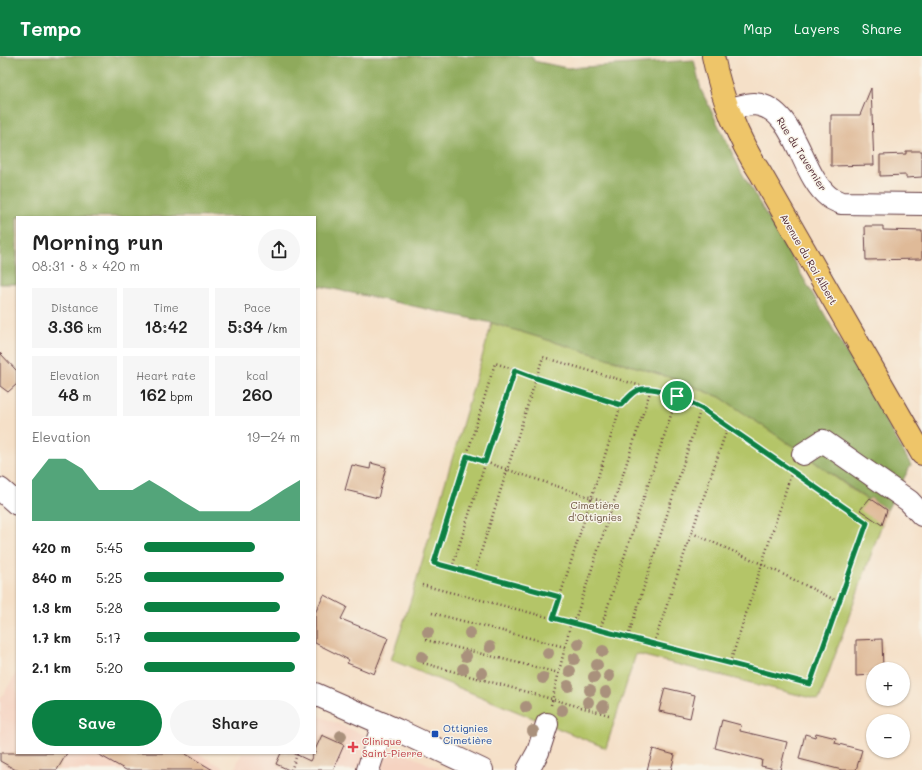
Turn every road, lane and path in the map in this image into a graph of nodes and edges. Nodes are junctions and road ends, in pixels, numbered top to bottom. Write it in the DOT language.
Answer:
graph roads {
  1 [pos="713,56"];
  2 [pos="729,109"];
  3 [pos="922,204"];
  4 [pos="515,370"];
  5 [pos="536,378"];
  6 [pos="650,388"];
  7 [pos="677,396"];
  8 [pos="621,405"];
  9 [pos="701,408"];
  10 [pos="728,426"];
  11 [pos="803,454"];
  12 [pos="922,454"];
  13 [pos="467,456"];
  14 [pos="485,462"];
  15 [pos="507,470"];
  16 [pos="790,478"];
  17 [pos="0,489"];
  18 [pos="592,498"];
  19 [pos="16,503"];
  20 [pos="613,505"];
  21 [pos="922,515"];
  22 [pos="692,533"];
  23 [pos="762,564"];
  24 [pos="452,568"];
  25 [pos="474,574"];
  26 [pos="422,586"];
  27 [pos="560,597"];
  28 [pos="839,602"];
  29 [pos="432,613"];
  30 [pos="553,618"];
  31 [pos="573,623"];
  32 [pos="600,630"];
  33 [pos="628,637"];
  34 [pos="426,640"];
  35 [pos="654,644"];
  36 [pos="566,647"];
  37 [pos="423,663"];
  38 [pos="730,663"];
  39 [pos="559,674"];
  40 [pos="316,694"];
  41 [pos="553,698"];
  42 [pos="610,715"];
  43 [pos="383,724"];
  44 [pos="547,724"];
  45 [pos="296,754"];
  46 [pos="291,770"];
  47 [pos="368,770"];
  48 [pos="482,770"];
  49 [pos="528,770"];
  1 -- 2 [label="main road, Avenue du Roi Albert"];
  2 -- 3 [label="street, Rue du Tavernier"];
  2 -- 12 [label="main road, Avenue du Roi Albert"];
  4 -- 5 [label="path"];
  4 -- 13 [label="path"];
  4 -- 14 [label="path"];
  5 -- 6 [label="path"];
  5 -- 8 [label="path"];
  5 -- 15 [label="path"];
  6 -- 7 [label="path"];
  6 -- 8 [label="path"];
  6 -- 20 [label="path"];
  7 -- 9 [label="path"];
  7 -- 32 [label="path"];
  8 -- 18 [label="path"];
  9 -- 10 [label="path"];
  9 -- 33 [label="path"];
  10 -- 22 [label="path"];
  10 -- 28 [label="path"];
  11 -- 21 [label="street"];
  13 -- 14 [label="path"];
  13 -- 24 [label="path"];
  14 -- 15 [label="path"];
  14 -- 24 [label="path"];
  15 -- 18 [label="path"];
  15 -- 25 [label="path"];
  16 -- 23 [label="path"];
  17 -- 19 [label="street"];
  18 -- 20 [label="path"];
  18 -- 27 [label="path"];
  20 -- 31 [label="path"];
  22 -- 23 [label="path"];
  22 -- 35 [label="path"];
  23 -- 28 [label="path"];
  23 -- 38 [label="path"];
  24 -- 25 [label="path"];
  25 -- 27 [label="path"];
  26 -- 30 [label="path"];
  27 -- 30 [label="path"];
  28 -- 38 [label="path"];
  29 -- 36 [label="path"];
  30 -- 31 [label="path"];
  31 -- 32 [label="path"];
  31 -- 36 [label="path"];
  32 -- 33 [label="path"];
  33 -- 35 [label="path"];
  34 -- 39 [label="path"];
  35 -- 38 [label="path"];
  36 -- 39 [label="path"];
  37 -- 41 [label="path"];
  39 -- 41 [label="path"];
  40 -- 43 [label="street"];
  41 -- 42 [label="path"];
  41 -- 44 [label="path"];
  43 -- 47 [label="street"];
  43 -- 48 [label="street"];
  44 -- 49 [label="street"];
  45 -- 46 [label="path"];
}
